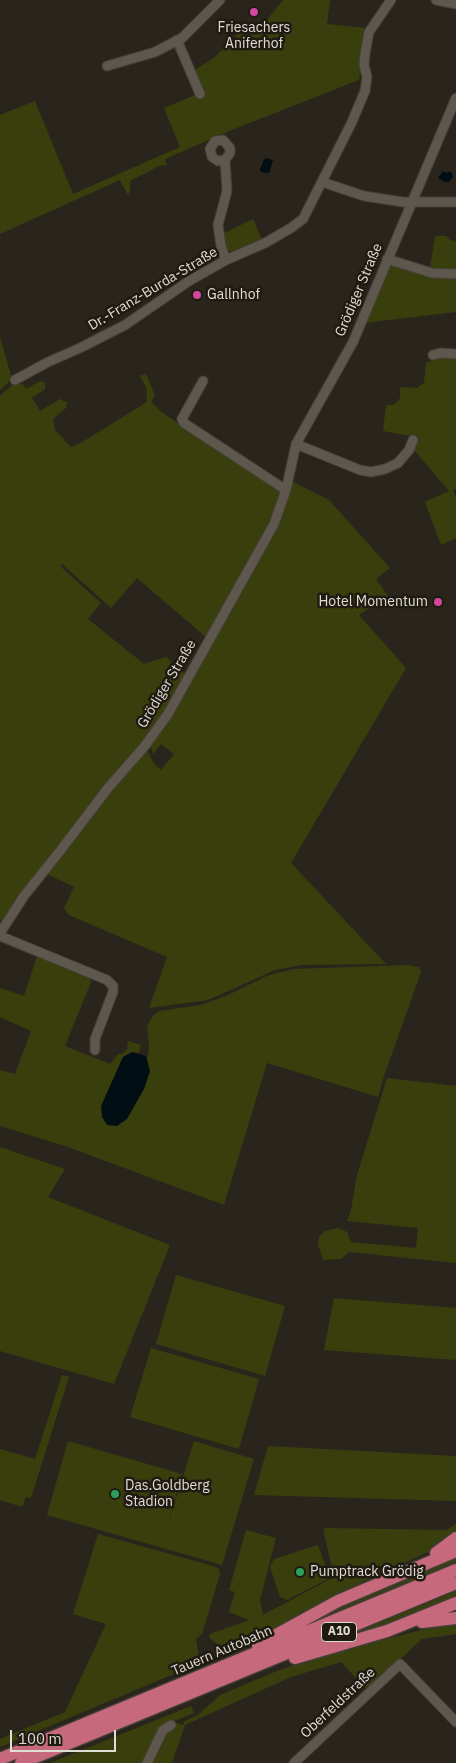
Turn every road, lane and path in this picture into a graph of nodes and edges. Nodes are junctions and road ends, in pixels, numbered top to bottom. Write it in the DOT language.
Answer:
graph roads {
  1 [pos="220,0"];
  2 [pos="391,0"];
  3 [pos="436,0"];
  4 [pos="456,4"];
  5 [pos="177,40"];
  6 [pos="107,66"];
  7 [pos="200,94"];
  8 [pos="456,98"];
  9 [pos="225,160"];
  10 [pos="322,182"];
  11 [pos="456,202"];
  12 [pos="410,203"];
  13 [pos="388,259"];
  14 [pos="226,260"];
  15 [pos="456,274"];
  16 [pos="456,354"];
  17 [pos="433,356"];
  18 [pos="15,380"];
  19 [pos="202,381"];
  20 [pos="413,440"];
  21 [pos="296,444"];
  22 [pos="286,490"];
  23 [pos="0,934"];
  24 [pos="95,1050"];
  25 [pos="456,1538"];
  26 [pos="456,1551"];
  27 [pos="421,1565"];
  28 [pos="456,1570"];
  29 [pos="456,1583"];
  30 [pos="456,1603"];
  31 [pos="456,1618"];
  32 [pos="405,1624"];
  33 [pos="242,1659"];
  34 [pos="221,1680"];
  35 [pos="456,1722"];
  36 [pos="171,1725"];
  37 [pos="0,1759"];
  38 [pos="21,1763"];
  39 [pos="147,1763"];
  40 [pos="294,1763"];
  1 -- 5 [label="street"];
  2 -- 10 [label="street, Dr.-Franz-Burda-Straße"];
  3 -- 4 [label="street"];
  5 -- 6 [label="street"];
  5 -- 7 [label="street"];
  8 -- 12 [label="street, Grödiger Straße"];
  9 -- 14 [label="street"];
  10 -- 12 [label="street"];
  10 -- 14 [label="street, Dr.-Franz-Burda-Straße"];
  11 -- 12 [label="street"];
  12 -- 13 [label="street, Grödiger Straße"];
  13 -- 15 [label="street"];
  13 -- 21 [label="street, Grödiger Straße"];
  14 -- 18 [label="street, Dr.-Franz-Burda-Straße"];
  16 -- 17 [label="street"];
  19 -- 22 [label="street"];
  20 -- 21 [label="street"];
  21 -- 22 [label="street, Grödiger Straße"];
  22 -- 23 [label="street, Grödiger Straße"];
  23 -- 24 [label="street"];
  25 -- 27 [label="highway"];
  26 -- 27 [label="highway"];
  27 -- 33 [label="highway"];
  28 -- 33 [label="highway, Tauern Autobahn / A10"];
  29 -- 34 [label="highway, Tauern Autobahn / A10"];
  30 -- 32 [label="highway"];
  31 -- 32 [label="highway"];
  32 -- 34 [label="highway"];
  33 -- 37 [label="highway, Tauern Autobahn / A10"];
  34 -- 38 [label="highway, Tauern Autobahn / A10"];
  35 -- 40 [label="street, Oberfeldstraße"];
  36 -- 39 [label="street"];
}
